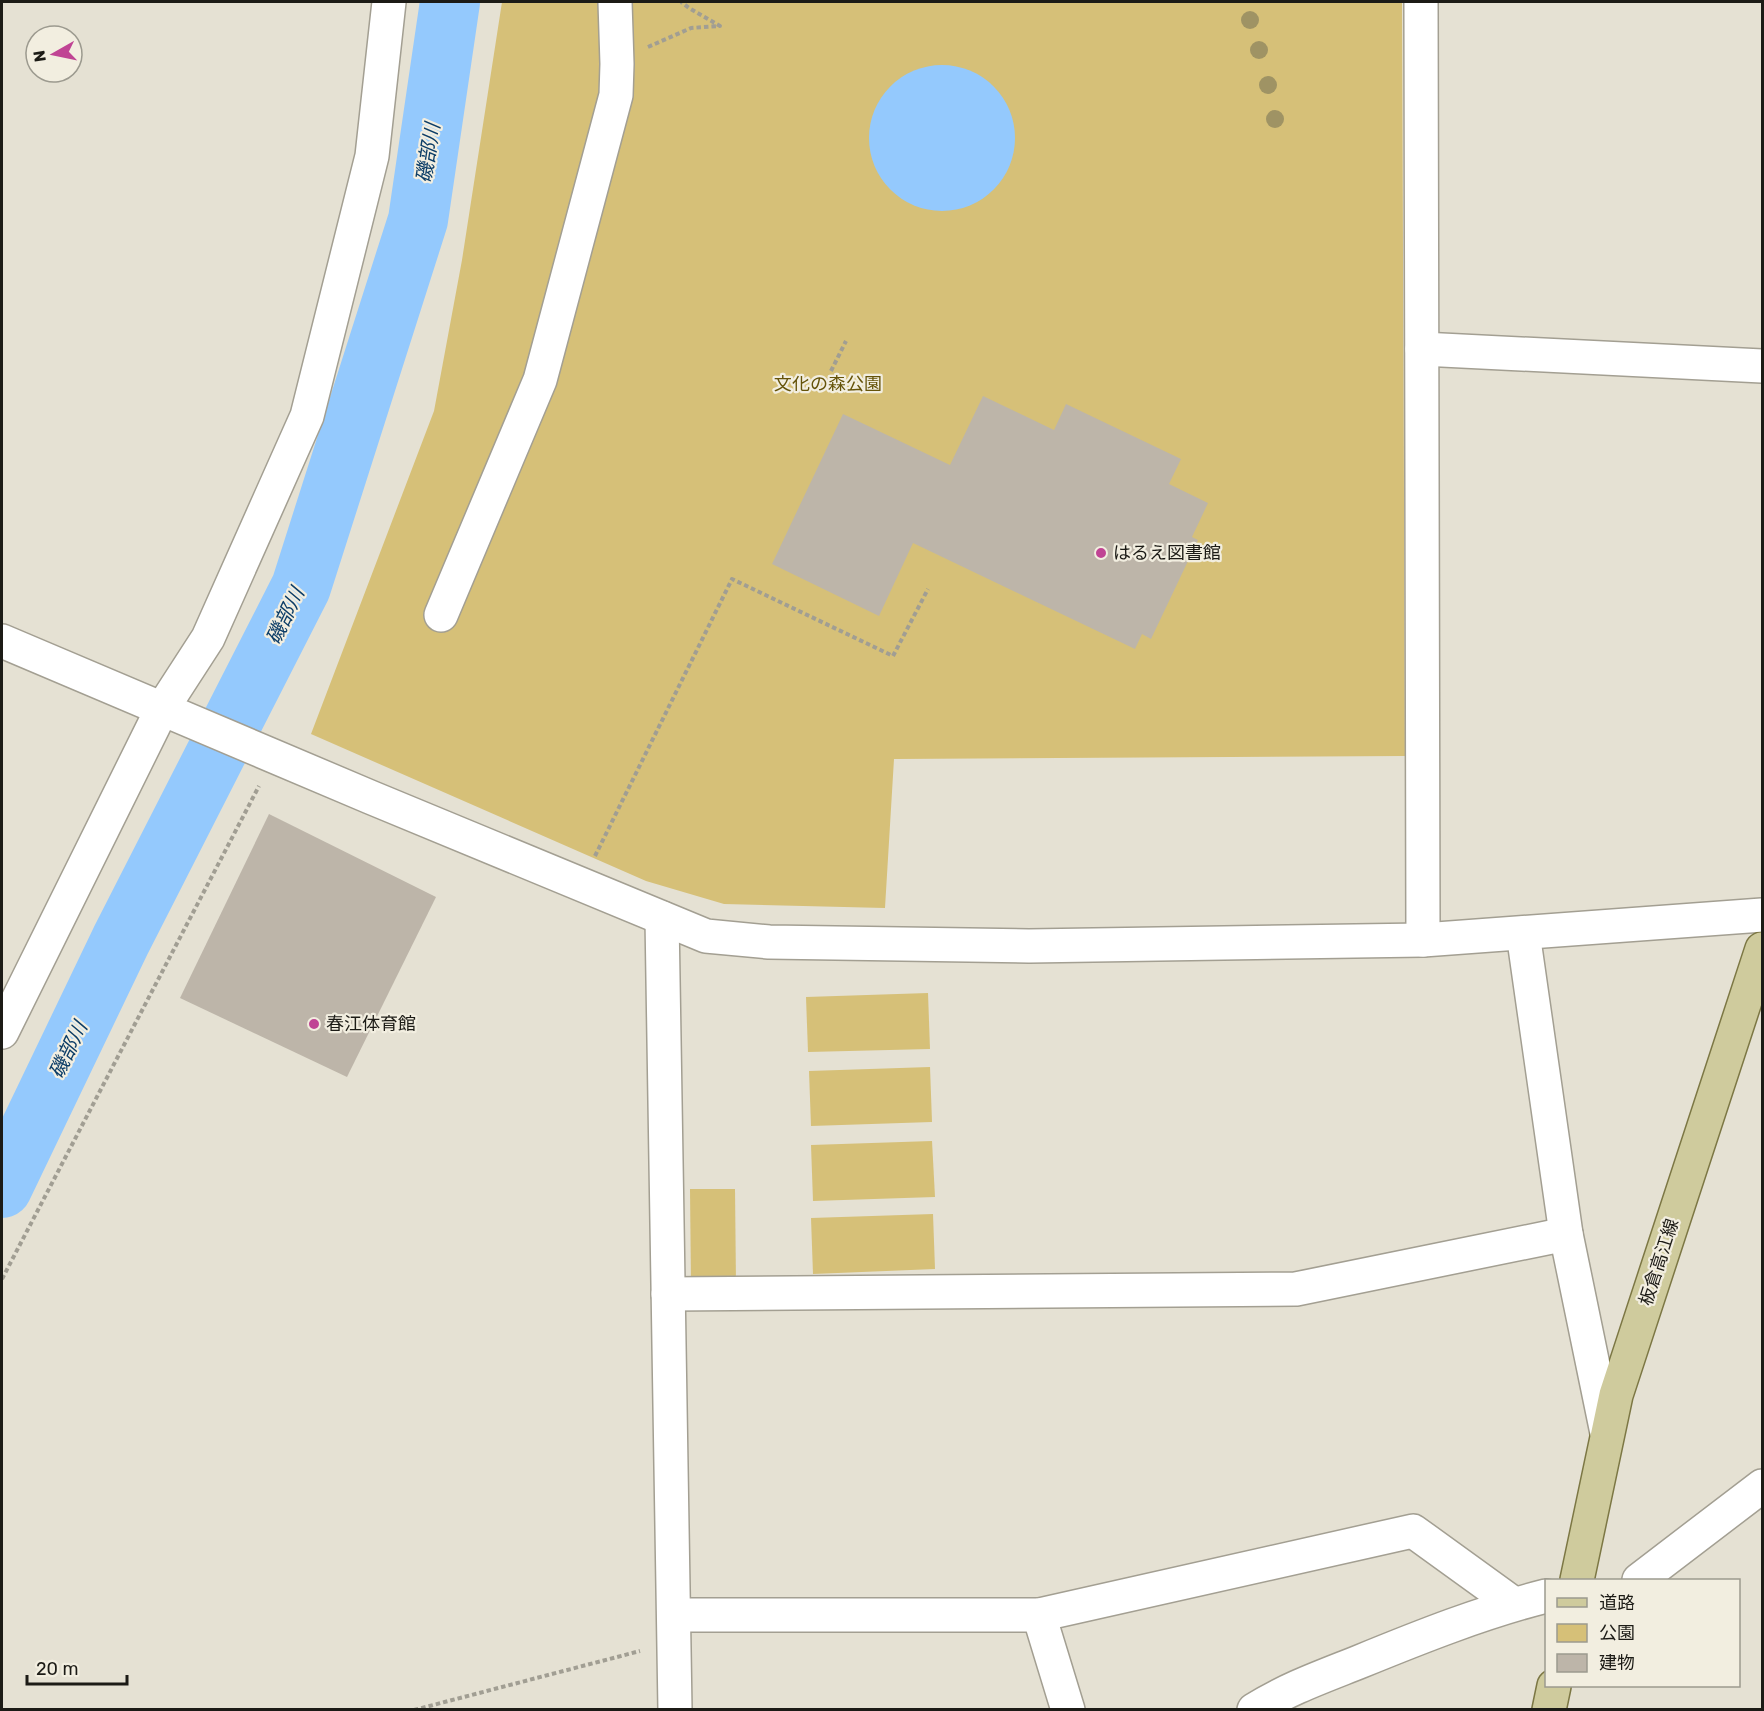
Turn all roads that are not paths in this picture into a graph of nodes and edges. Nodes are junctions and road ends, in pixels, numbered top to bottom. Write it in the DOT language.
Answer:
graph roads {
  1 [pos="389,2"];
  2 [pos="615,2"];
  3 [pos="1421,2"];
  4 [pos="1762,344"];
  5 [pos="1422,349"];
  6 [pos="1762,366"];
  7 [pos="441,615"];
  8 [pos="2,640"];
  9 [pos="162,708"];
  10 [pos="1762,915"];
  11 [pos="662,918"];
  12 [pos="1523,933"];
  13 [pos="1423,940"];
  14 [pos="1762,949"];
  15 [pos="2,1032"];
  16 [pos="1566,1234"];
  17 [pos="668,1294"];
  18 [pos="1607,1433"];
  19 [pos="1762,1486"];
  20 [pos="1577,1579"];
  21 [pos="1642,1579"];
  22 [pos="1545,1596"];
  23 [pos="1515,1604"];
  24 [pos="1039,1615"];
  25 [pos="674,1628"];
  26 [pos="1554,1687"];
  27 [pos="675,1710"];
  28 [pos="1068,1710"];
  29 [pos="1254,1710"];
  30 [pos="1549,1710"];
  1 -- 9 [label="street"];
  2 -- 7 [label="street"];
  3 -- 5 [label="street"];
  4 -- 6 [label="street"];
  5 -- 6 [label="street"];
  5 -- 13 [label="street"];
  8 -- 9 [label="street"];
  9 -- 11 [label="street"];
  9 -- 15 [label="street"];
  10 -- 12 [label="street"];
  11 -- 13 [label="street"];
  11 -- 17 [label="street"];
  12 -- 13 [label="street"];
  12 -- 16 [label="street"];
  14 -- 18 [label="main road, 板倉高江線"];
  16 -- 17 [label="street"];
  16 -- 18 [label="street"];
  17 -- 25 [label="street"];
  18 -- 20 [label="main road, 板倉高江線"];
  19 -- 21 [label="street"];
  22 -- 23 [label="street"];
  23 -- 24 [label="street"];
  23 -- 29 [label="street"];
  24 -- 25 [label="street"];
  24 -- 28 [label="street"];
  25 -- 27 [label="street"];
  26 -- 30 [label="main road"];
}
